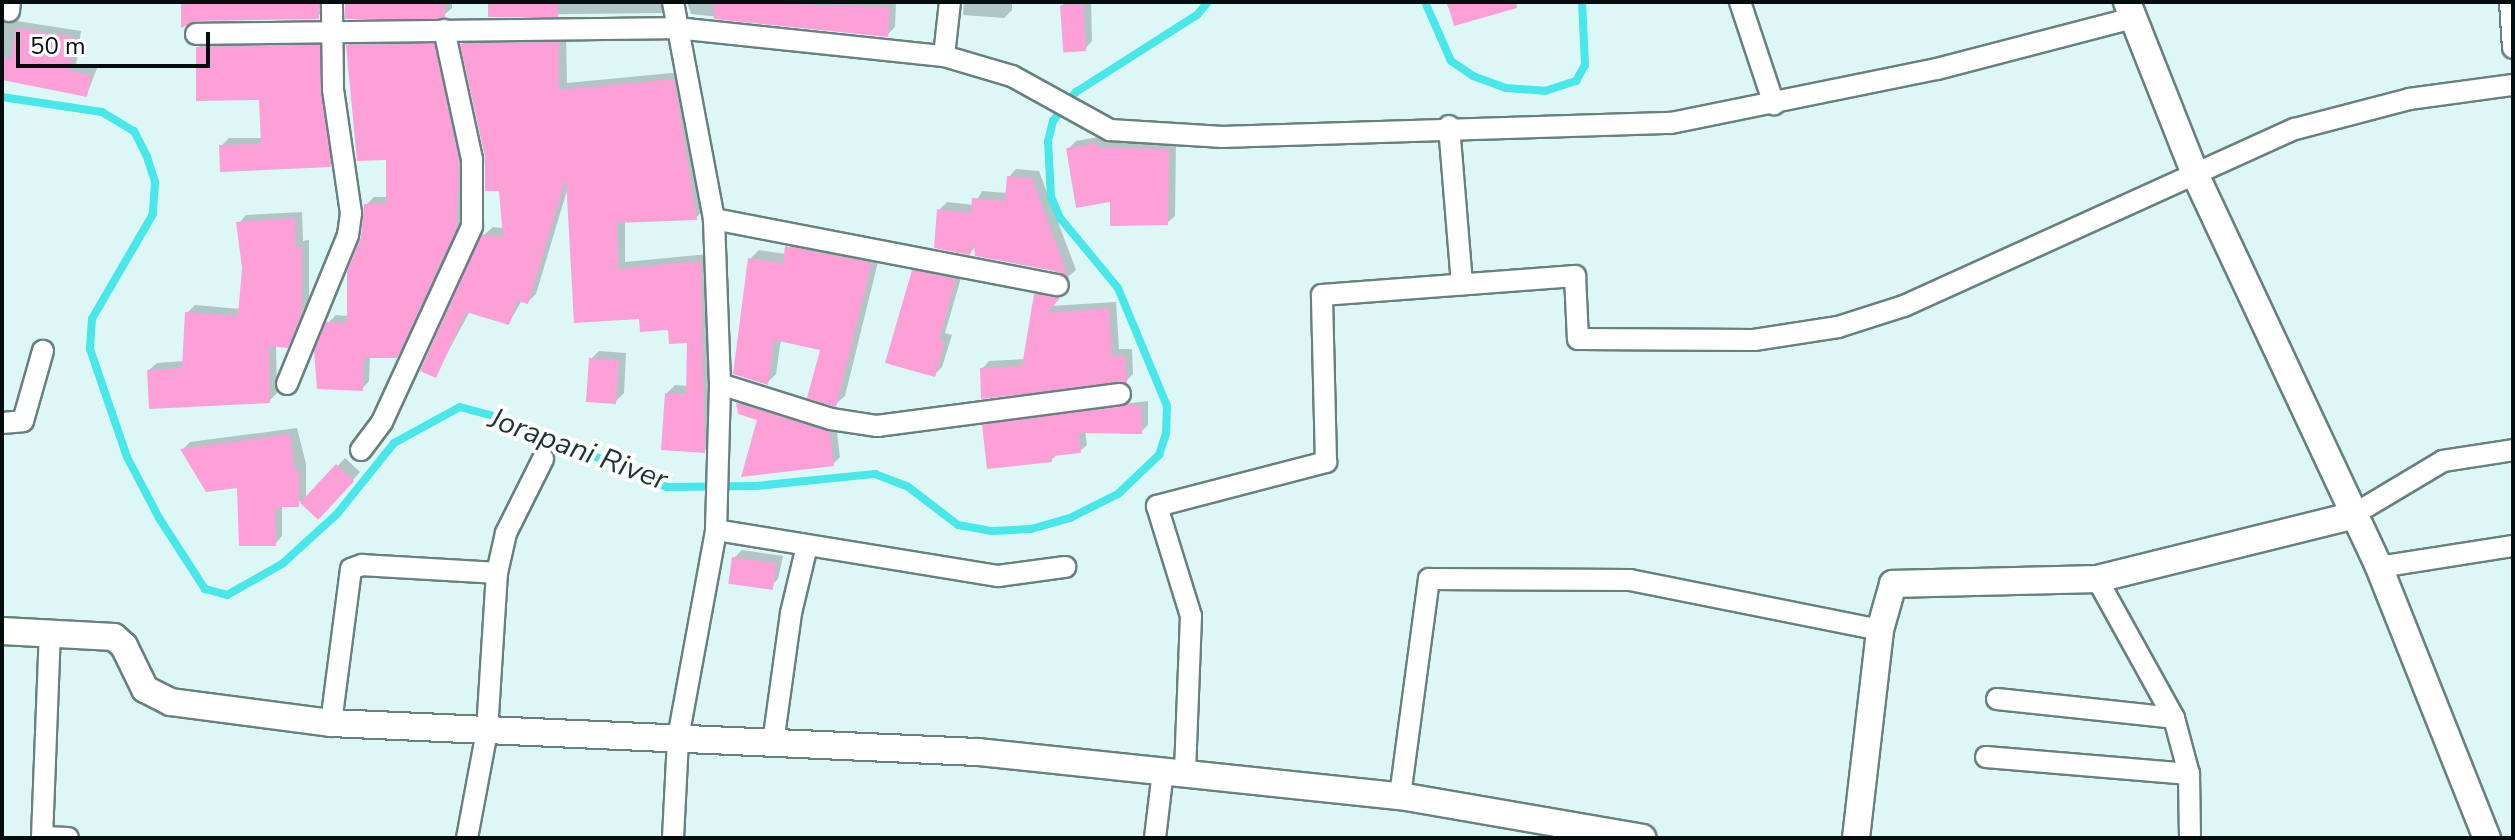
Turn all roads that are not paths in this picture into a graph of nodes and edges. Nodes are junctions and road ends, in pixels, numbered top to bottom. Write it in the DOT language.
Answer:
graph roads {
  1 [pos="332,2"];
  2 [pos="673,2"];
  3 [pos="950,2"];
  4 [pos="1740,2"];
  5 [pos="2510,2"];
  6 [pos="2130,10"];
  7 [pos="676,28"];
  8 [pos="444,30"];
  9 [pos="332,31"];
  10 [pos="196,34"];
  11 [pos="2513,48"];
  12 [pos="944,56"];
  13 [pos="2513,85"];
  14 [pos="1774,104"];
  15 [pos="1449,126"];
  16 [pos="2195,174"];
  17 [pos="714,219"];
  18 [pos="1462,284"];
  19 [pos="1058,285"];
  20 [pos="43,351"];
  21 [pos="287,384"];
  22 [pos="720,384"];
  23 [pos="1120,394"];
  24 [pos="2,423"];
  25 [pos="361,450"];
  26 [pos="2513,450"];
  27 [pos="543,459"];
  28 [pos="2351,516"];
  29 [pos="716,530"];
  30 [pos="807,546"];
  31 [pos="2513,546"];
  32 [pos="1065,567"];
  33 [pos="2379,567"];
  34 [pos="497,573"];
  35 [pos="2097,579"];
  36 [pos="1880,630"];
  37 [pos="2,631"];
  38 [pos="50,634"];
  39 [pos="1997,699"];
  40 [pos="2174,718"];
  41 [pos="331,723"];
  42 [pos="487,731"];
  43 [pos="678,738"];
  44 [pos="773,743"];
  45 [pos="1986,757"];
  46 [pos="1174,772"];
  47 [pos="2189,774"];
  48 [pos="1400,796"];
  49 [pos="42,838"];
  50 [pos="68,838"];
  51 [pos="467,838"];
  52 [pos="673,838"];
  53 [pos="1155,838"];
  54 [pos="1642,838"];
  55 [pos="1856,838"];
  56 [pos="2190,838"];
  57 [pos="2487,838"];
  1 -- 9 [label="street"];
  2 -- 7 [label="street"];
  3 -- 12 [label="street"];
  4 -- 14 [label="street"];
  5 -- 11 [label="street"];
  6 -- 14 [label="street"];
  6 -- 16 [label="street"];
  7 -- 8 [label="street"];
  7 -- 12 [label="street"];
  7 -- 17 [label="street"];
  8 -- 9 [label="street"];
  8 -- 25 [label="street"];
  9 -- 10 [label="street"];
  9 -- 21 [label="street"];
  12 -- 15 [label="street"];
  13 -- 16 [label="street"];
  14 -- 15 [label="street"];
  15 -- 18 [label="street"];
  16 -- 18 [label="street"];
  16 -- 28 [label="street"];
  17 -- 19 [label="street"];
  17 -- 22 [label="street"];
  18 -- 46 [label="street"];
  20 -- 24 [label="street"];
  22 -- 23 [label="street"];
  22 -- 29 [label="street"];
  26 -- 28 [label="street"];
  27 -- 34 [label="street"];
  28 -- 33 [label="street"];
  28 -- 35 [label="street"];
  29 -- 30 [label="street"];
  29 -- 43 [label="street"];
  30 -- 32 [label="street"];
  30 -- 44 [label="street"];
  31 -- 33 [label="street"];
  33 -- 57 [label="street"];
  34 -- 41 [label="street"];
  34 -- 42 [label="street"];
  35 -- 36 [label="street"];
  35 -- 40 [label="street"];
  36 -- 48 [label="street"];
  36 -- 55 [label="street"];
  37 -- 38 [label="street"];
  38 -- 41 [label="street"];
  38 -- 49 [label="street"];
  39 -- 40 [label="street"];
  40 -- 47 [label="street"];
  41 -- 42 [label="street"];
  42 -- 43 [label="street"];
  42 -- 51 [label="street"];
  43 -- 44 [label="street"];
  43 -- 52 [label="street"];
  44 -- 46 [label="street"];
  45 -- 47 [label="street"];
  46 -- 48 [label="street"];
  46 -- 53 [label="street"];
  47 -- 56 [label="street"];
  48 -- 54 [label="street"];
  49 -- 50 [label="street"];
}
